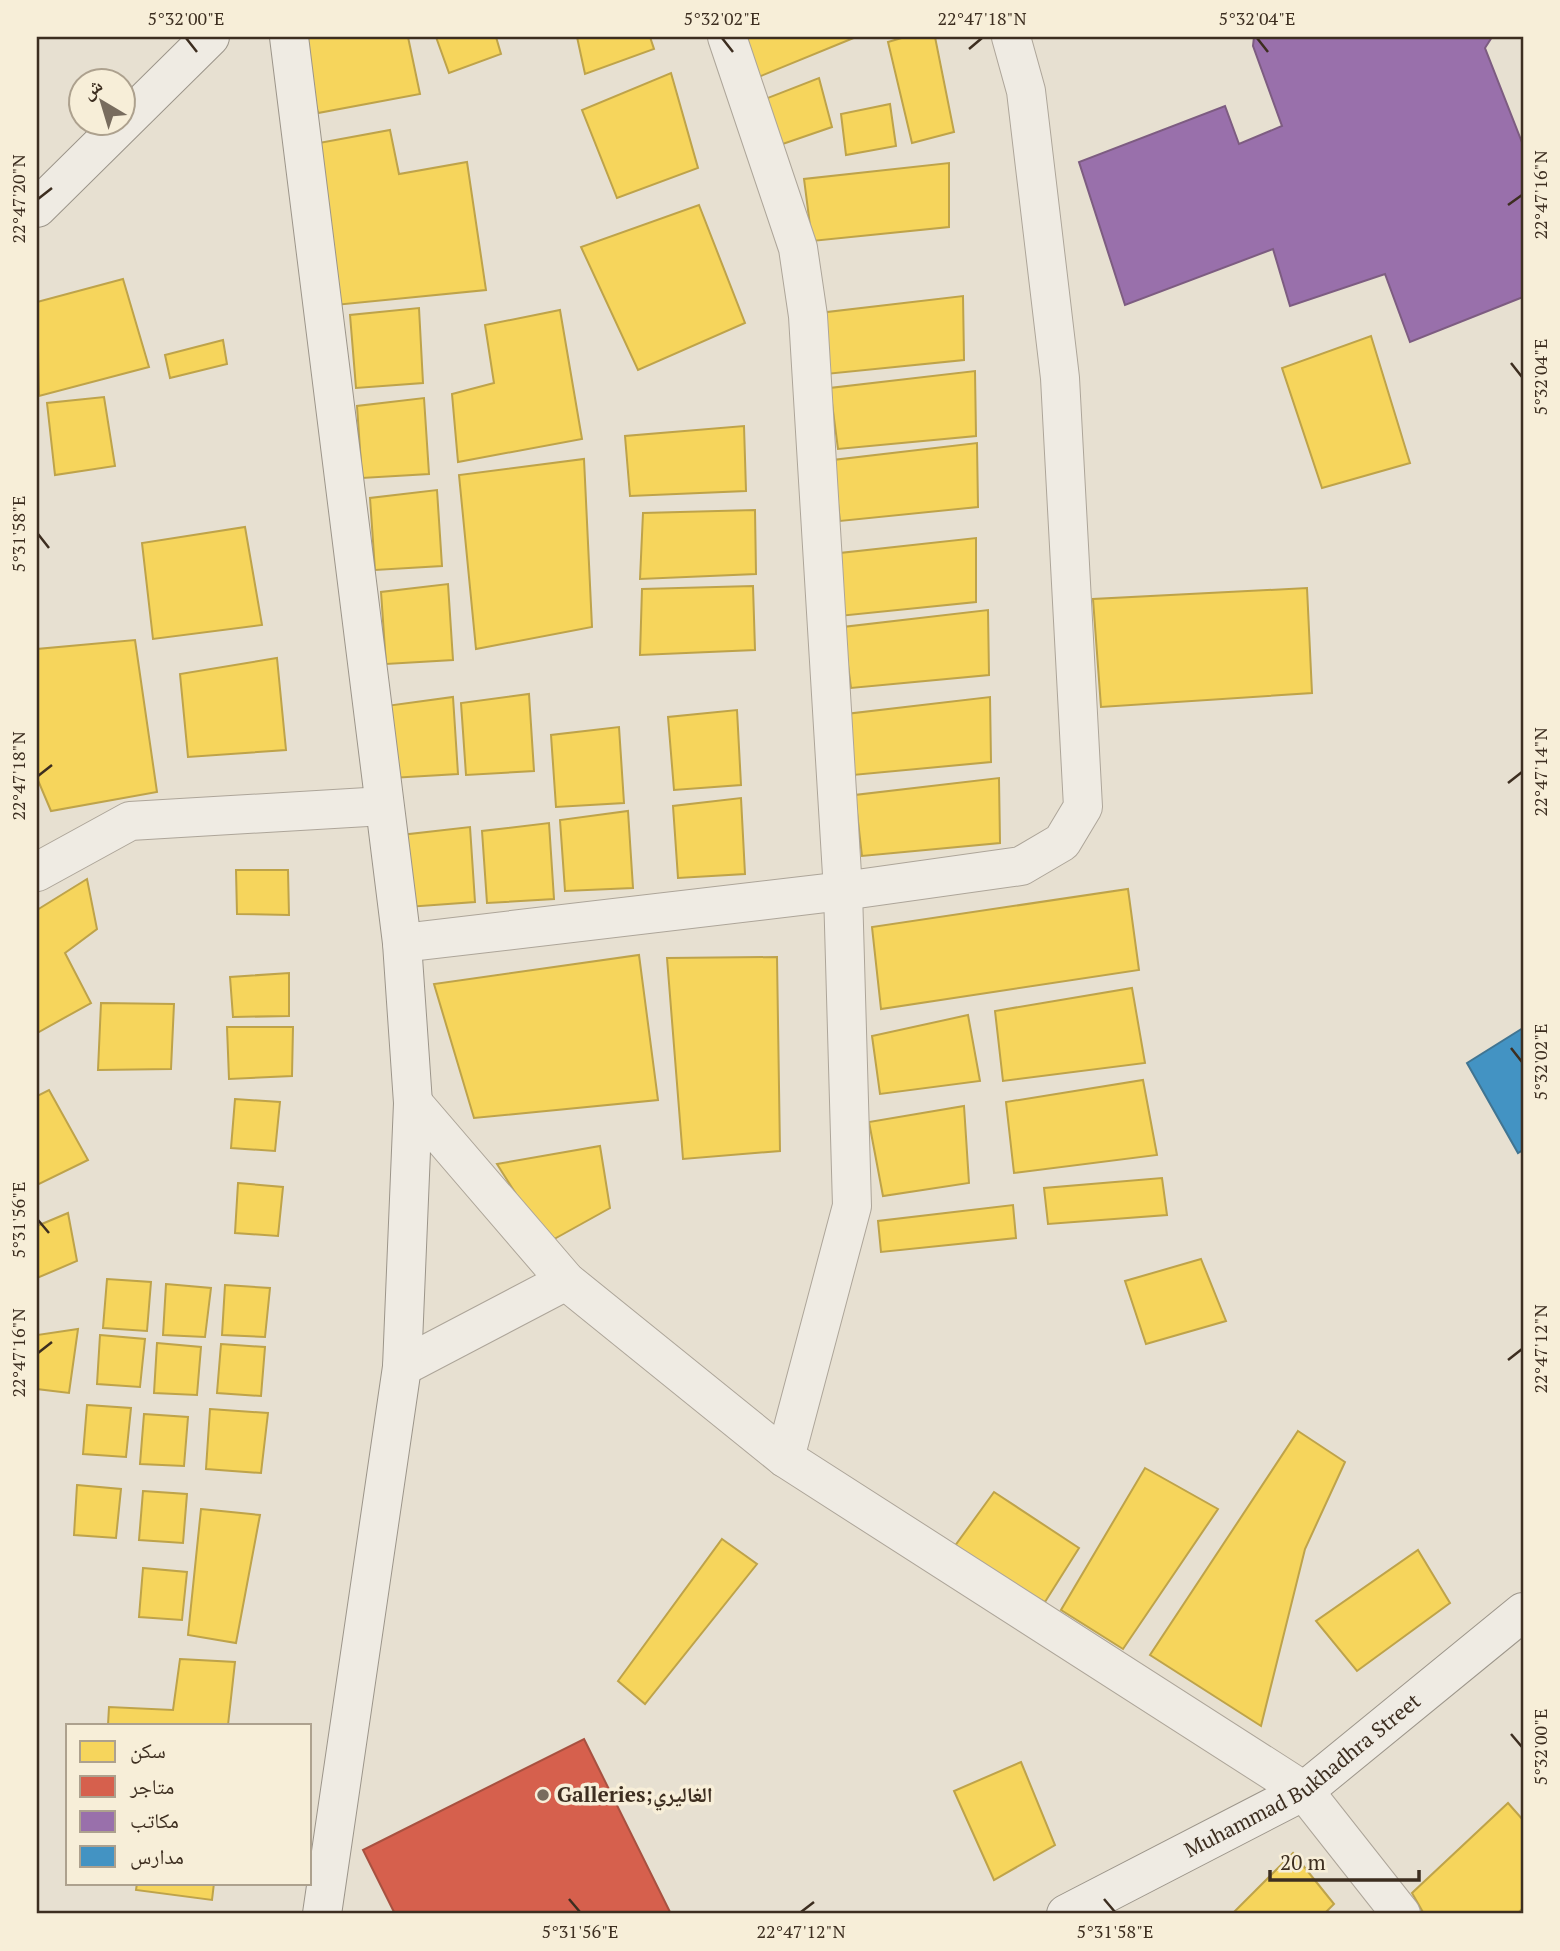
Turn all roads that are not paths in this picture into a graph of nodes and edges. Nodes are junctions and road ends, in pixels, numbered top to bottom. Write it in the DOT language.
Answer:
graph roads {
  1 [pos="210,37"];
  2 [pos="289,37"];
  3 [pos="727,37"];
  4 [pos="1012,37"];
  5 [pos="37,208"];
  6 [pos="384,806"];
  7 [pos="37,872"];
  8 [pos="843,891"];
  9 [pos="402,943"];
  10 [pos="413,1103"];
  11 [pos="566,1281"];
  12 [pos="402,1367"];
  13 [pos="785,1458"];
  14 [pos="1523,1612"];
  15 [pos="1304,1791"];
  16 [pos="322,1914"];
  17 [pos="1066,1914"];
  18 [pos="1401,1914"];
  1 -- 5 [label="street"];
  2 -- 6 [label="street"];
  3 -- 8 [label="street"];
  4 -- 8 [label="street"];
  6 -- 7 [label="street"];
  6 -- 9 [label="street"];
  8 -- 9 [label="street"];
  8 -- 13 [label="street"];
  9 -- 10 [label="street"];
  10 -- 11 [label="street"];
  10 -- 12 [label="street"];
  11 -- 12 [label="street"];
  11 -- 13 [label="street"];
  12 -- 16 [label="street"];
  13 -- 15 [label="street"];
  14 -- 15 [label="street, Muhammad Bukhadhra Street"];
  15 -- 17 [label="street, Muhammad Bukhadhra Street"];
  15 -- 18 [label="street"];
}
